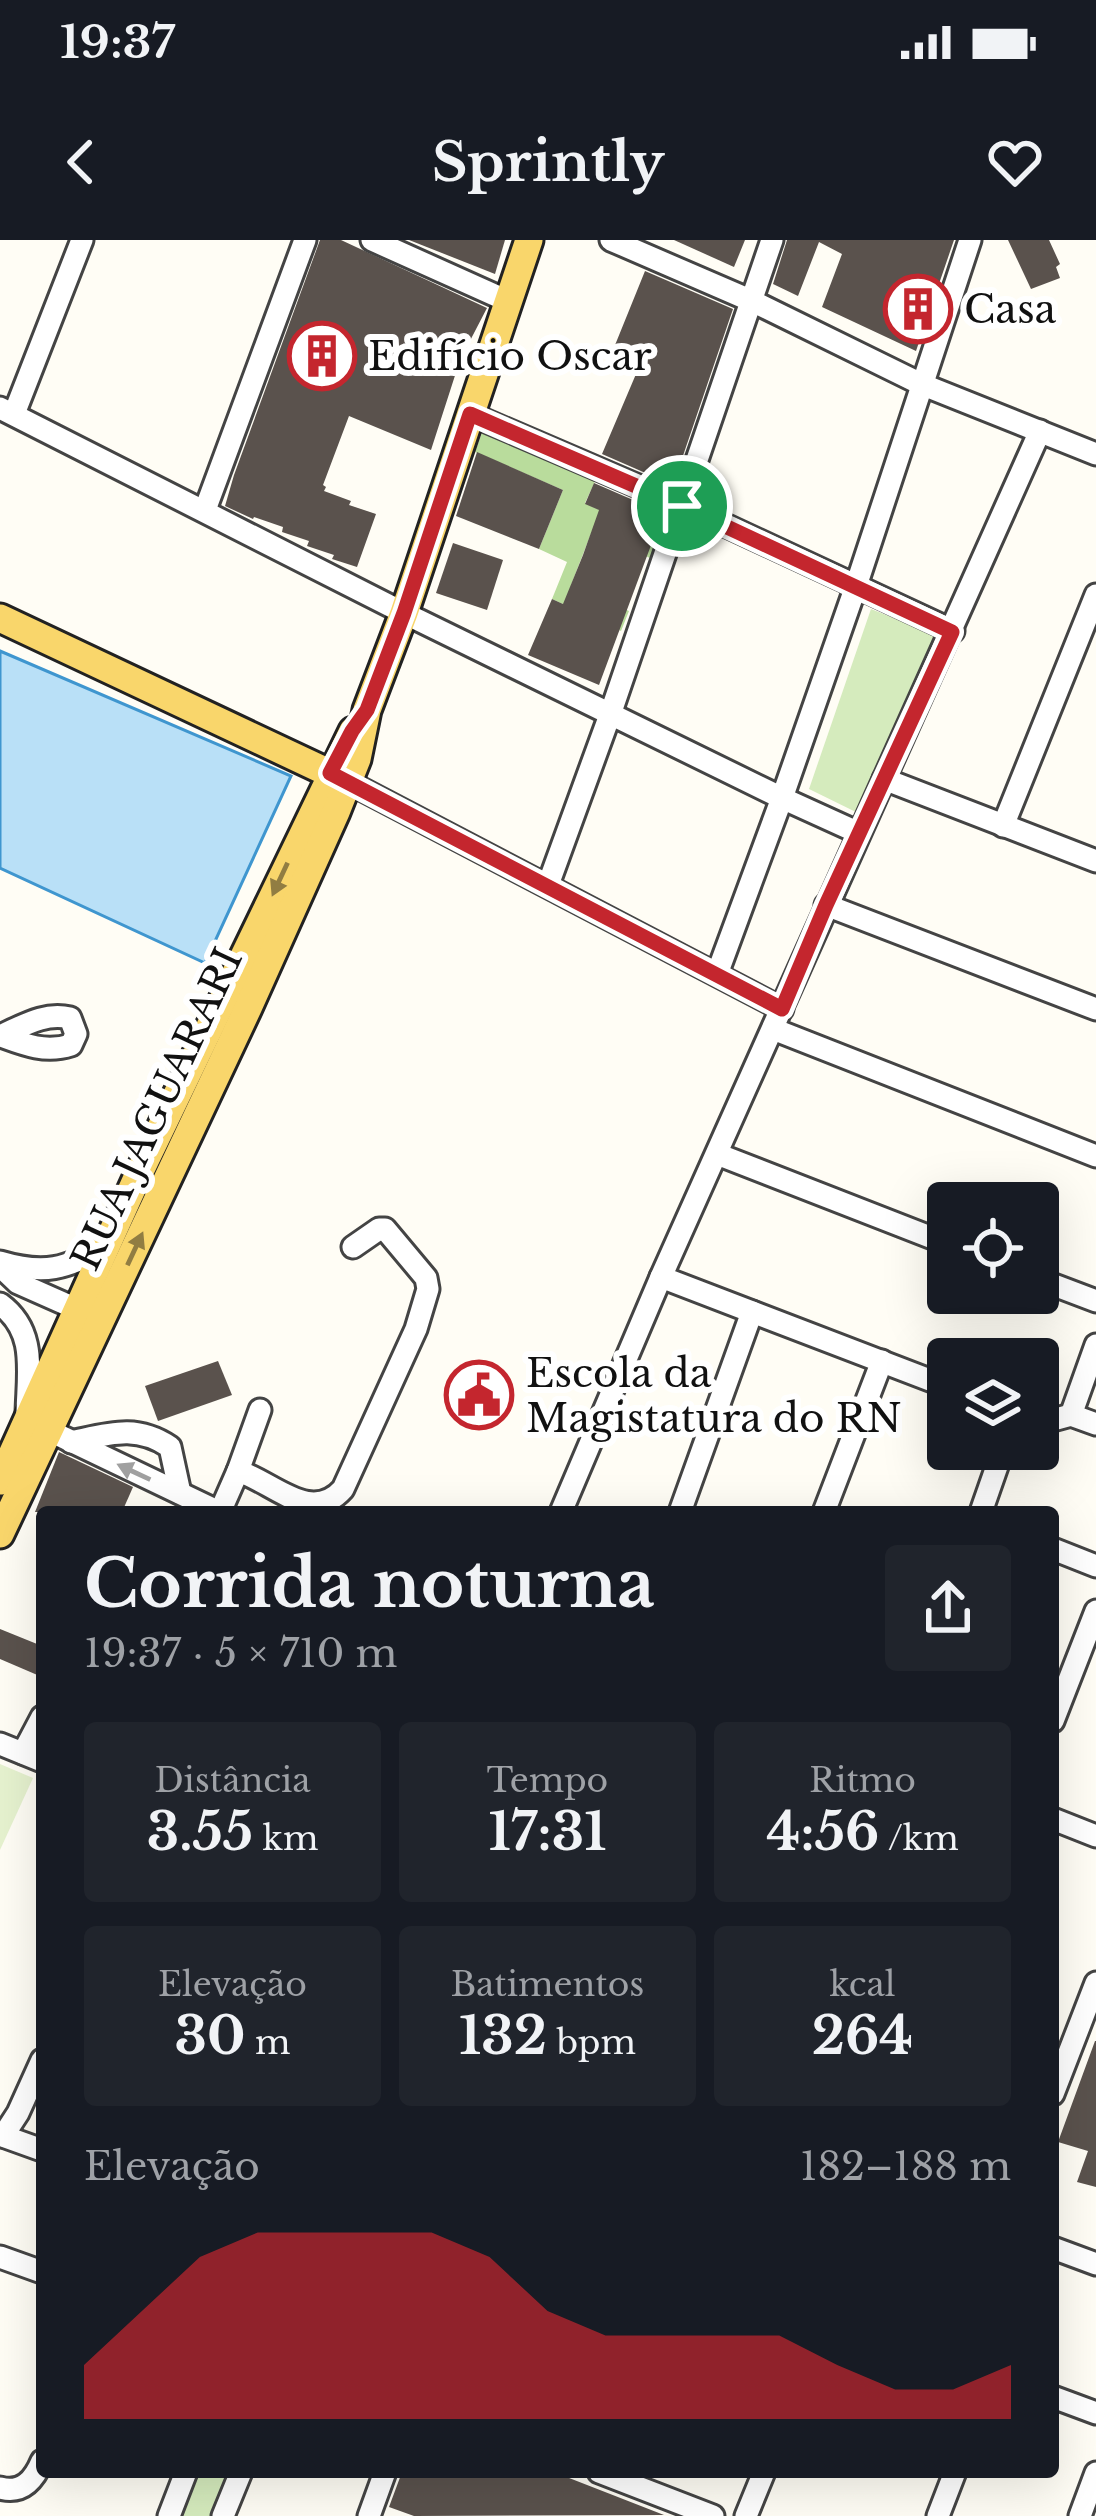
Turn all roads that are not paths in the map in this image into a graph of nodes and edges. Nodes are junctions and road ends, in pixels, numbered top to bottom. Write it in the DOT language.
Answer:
graph roads {
  1 [pos="82,240"];
  2 [pos="305,240"];
  3 [pos="372,240"];
  4 [pos="529,240"];
  5 [pos="611,240"];
  6 [pos="772,240"];
  7 [pos="970,240"];
  8 [pos="752,301"];
  9 [pos="511,302"];
  10 [pos="921,384"];
  11 [pos="7,411"];
  12 [pos="470,414"];
  13 [pos="1040,431"];
  14 [pos="1096,454"];
  15 [pos="682,506"];
  16 [pos="205,509"];
  17 [pos="856,586"];
  18 [pos="1096,595"];
  19 [pos="404,613"];
  20 [pos="0,618"];
  21 [pos="952,632"];
  22 [pos="611,712"];
  23 [pos="339,777"];
  24 [pos="884,779"];
  25 [pos="782,798"];
  26 [pos="1003,826"];
  27 [pos="859,833"];
  28 [pos="1096,861"];
  29 [pos="548,885"];
  30 [pos="826,905"];
  31 [pos="717,974"];
  32 [pos="1096,1009"];
  33 [pos="778,1019"];
  34 [pos="718,1154"];
  35 [pos="1096,1156"];
  36 [pos="927,1236"];
  37 [pos="105,1247"];
  38 [pos="353,1247"];
  39 [pos="0,1264"];
  40 [pos="661,1277"];
  41 [pos="1059,1287"];
  42 [pos="1096,1301"];
  43 [pos="0,1304"];
  44 [pos="752,1312"];
  45 [pos="91,1315"];
  46 [pos="1096,1345"];
  47 [pos="882,1360"];
  48 [pos="927,1378"];
  49 [pos="260,1410"];
  50 [pos="1071,1415"];
  51 [pos="1059,1418"];
  52 [pos="1096,1424"];
  53 [pos="49,1433"];
  54 [pos="996,1470"];
  55 [pos="238,1471"];
  56 [pos="0,1481"];
  57 [pos="180,1493"];
  58 [pos="207,1506"];
  59 [pos="222,1506"];
  60 [pos="564,1506"];
  61 [pos="682,1506"];
  62 [pos="826,1506"];
  63 [pos="983,1506"];
  64 [pos="0,1534"];
  65 [pos="1059,1551"];
  66 [pos="1096,1566"];
  67 [pos="1096,1611"];
  68 [pos="1090,1640"];
  69 [pos="1059,1708"];
  70 [pos="0,1742"];
  71 [pos="33,1757"];
  72 [pos="1059,1822"];
  73 [pos="1096,1836"];
  74 [pos="1096,1982"];
  75 [pos="36,2073"];
  76 [pos="1059,2078"];
  77 [pos="1,2135"];
  78 [pos="36,2148"];
  79 [pos="1059,2250"];
  80 [pos="0,2257"];
  81 [pos="1096,2264"];
  82 [pos="36,2270"];
  83 [pos="1059,2398"];
  84 [pos="1096,2413"];
  85 [pos="36,2472"];
  86 [pos="184,2478"];
  87 [pos="239,2478"];
  88 [pos="383,2478"];
  89 [pos="621,2478"];
  90 [pos="762,2478"];
  91 [pos="953,2478"];
  92 [pos="1095,2480"];
  93 [pos="0,2488"];
  94 [pos="169,2516"];
  95 [pos="224,2516"];
  96 [pos="368,2516"];
  97 [pos="713,2516"];
  98 [pos="746,2516"];
  99 [pos="938,2516"];
  100 [pos="1080,2516"];
  1 -- 11 [label="street"];
  2 -- 16 [label="street"];
  3 -- 9 [label="street"];
  4 -- 9 [label="main road, RUA JAGUARARI"];
  5 -- 8 [label="street"];
  6 -- 8 [label="street"];
  7 -- 10 [label="street"];
  8 -- 10 [label="street"];
  8 -- 15 [label="street"];
  9 -- 12 [label="main road, RUA JAGUARARI"];
  10 -- 13 [label="street"];
  10 -- 17 [label="street"];
  11 -- 16 [label="street"];
  12 -- 15 [label="street"];
  12 -- 19 [label="main road, RUA JAGUARARI"];
  13 -- 14 [label="street"];
  13 -- 21 [label="street"];
  15 -- 17 [label="street"];
  15 -- 22 [label="street"];
  16 -- 19 [label="street"];
  17 -- 21 [label="street"];
  17 -- 25 [label="street"];
  18 -- 26 [label="street"];
  19 -- 22 [label="street"];
  19 -- 23 [label="main road, RUA JAGUARARI"];
  20 -- 23 [label="main road"];
  21 -- 24 [label="street"];
  22 -- 25 [label="street"];
  22 -- 29 [label="street"];
  23 -- 29 [label="street"];
  23 -- 37 [label="main road, RUA JAGUARARI, one-way"];
  45 -- 23 [label="main road, RUA JAGUARARI, one-way"];
  24 -- 26 [label="street"];
  24 -- 27 [label="street"];
  25 -- 27 [label="street"];
  25 -- 31 [label="street"];
  26 -- 28 [label="street"];
  27 -- 30 [label="street"];
  29 -- 31 [label="street"];
  30 -- 32 [label="street"];
  30 -- 33 [label="street"];
  31 -- 33 [label="street"];
  33 -- 34 [label="street"];
  33 -- 35 [label="street"];
  34 -- 36 [label="street"];
  34 -- 40 [label="street"];
  37 -- 39 [label="street"];
  37 -- 45 [label="main road, RUA JAGUARARI"];
  38 -- 55 [label="street"];
  39 -- 45 [label="street"];
  40 -- 44 [label="street"];
  40 -- 60 [label="street"];
  41 -- 42 [label="street"];
  43 -- 53 [label="street"];
  44 -- 47 [label="street"];
  44 -- 61 [label="street"];
  45 -- 53 [label="main road, RUA JAGUARARI"];
  46 -- 50 [label="street"];
  47 -- 48 [label="street"];
  47 -- 62 [label="street"];
  49 -- 55 [label="street"];
  50 -- 51 [label="street"];
  50 -- 52 [label="street"];
  53 -- 56 [label="main road, RUA JAGUARARI"];
  57 -- 53 [label="street, one-way"];
  53 -- 57 [label="street"];
  53 -- 64 [label="main road, RUA JAGUARARI"];
  54 -- 63 [label="street"];
  55 -- 59 [label="street"];
  57 -- 58 [label="street"];
  65 -- 66 [label="street"];
  67 -- 68 [label="street"];
  68 -- 69 [label="street"];
  70 -- 71 [label="street"];
  72 -- 73 [label="street"];
  74 -- 76 [label="street"];
  75 -- 77 [label="street"];
  77 -- 78 [label="street"];
  79 -- 81 [label="street"];
  80 -- 82 [label="street"];
  83 -- 84 [label="street"];
  85 -- 93 [label="street"];
  86 -- 94 [label="street"];
  87 -- 95 [label="street"];
  88 -- 96 [label="street"];
  89 -- 97 [label="street"];
  90 -- 98 [label="street"];
  91 -- 99 [label="street"];
  92 -- 100 [label="street"];
}
